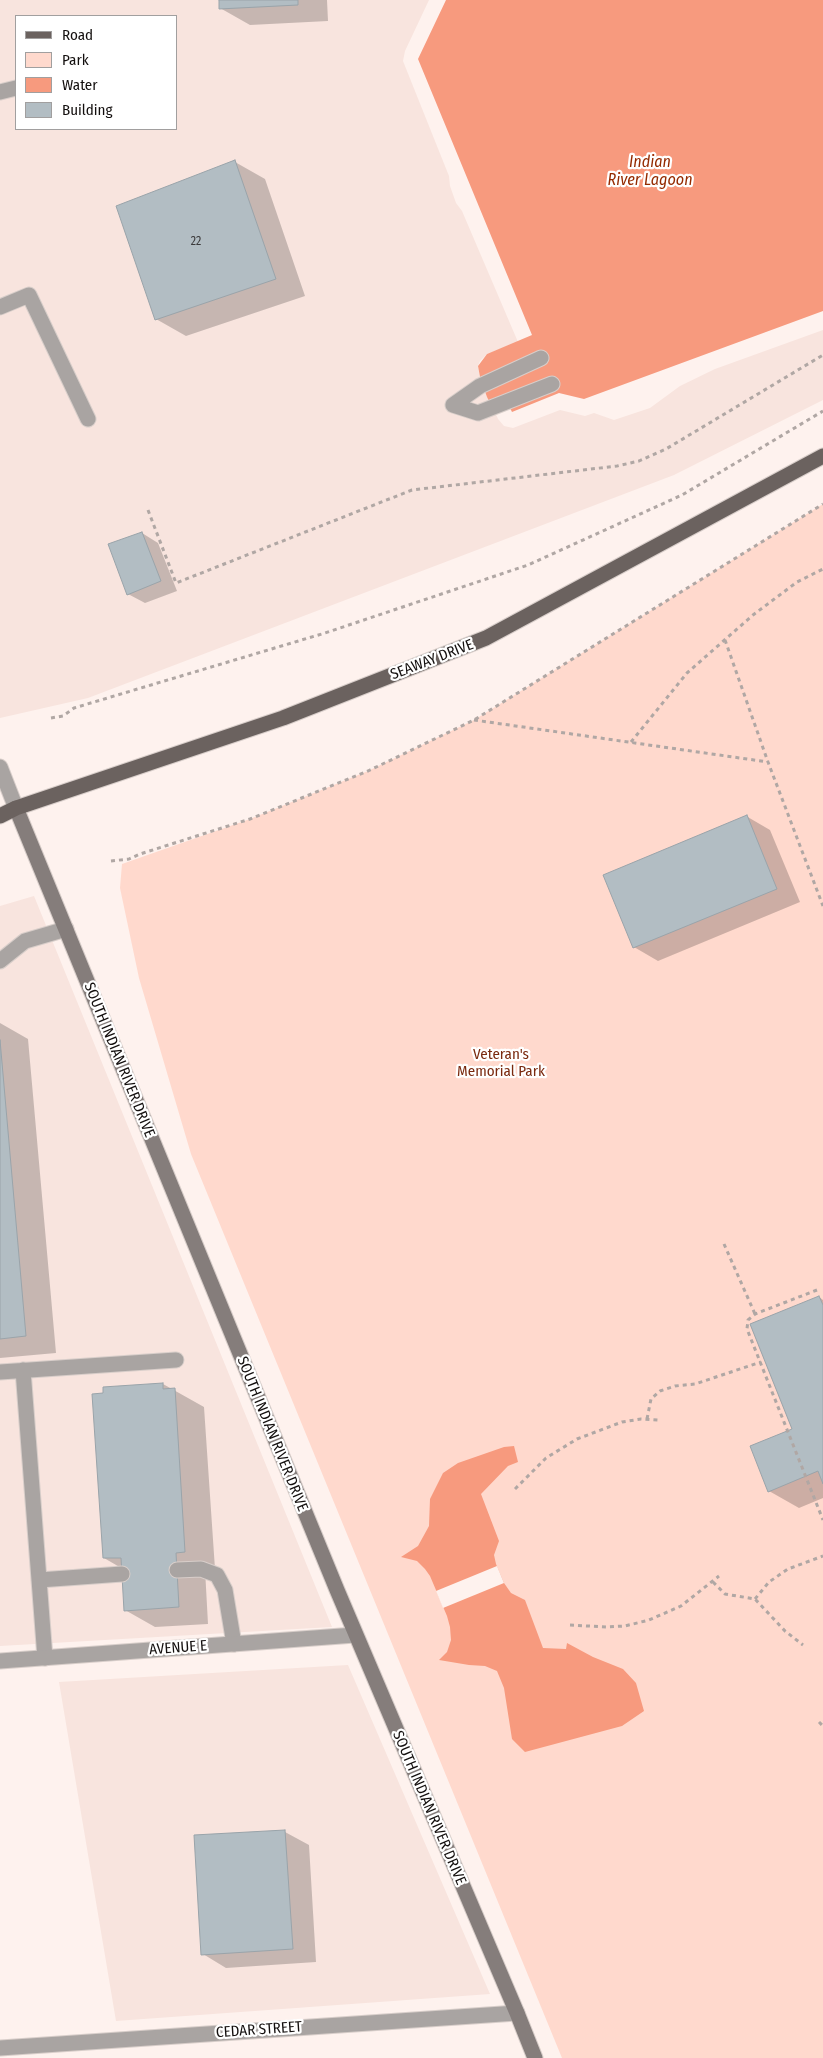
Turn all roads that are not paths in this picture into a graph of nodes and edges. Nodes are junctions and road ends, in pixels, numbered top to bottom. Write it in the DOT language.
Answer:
graph roads {
  1 [pos="15,88"];
  2 [pos="0,92"];
  3 [pos="0,307"];
  4 [pos="541,358"];
  5 [pos="552,384"];
  6 [pos="88,419"];
  7 [pos="823,456"];
  8 [pos="0,767"];
  9 [pos="0,808"];
  10 [pos="16,808"];
  11 [pos="0,816"];
  12 [pos="66,930"];
  13 [pos="0,961"];
  14 [pos="176,1360"];
  15 [pos="23,1370"];
  16 [pos="0,1372"];
  17 [pos="177,1570"];
  18 [pos="122,1574"];
  19 [pos="39,1580"];
  20 [pos="355,1635"];
  21 [pos="234,1644"];
  22 [pos="45,1658"];
  23 [pos="0,1661"];
  24 [pos="517,2013"];
  25 [pos="0,2048"];
  26 [pos="535,2058"];
  1 -- 2 [label="street"];
  3 -- 6 [label="street"];
  4 -- 5 [label="street"];
  7 -- 10 [label="main road, SEAWAY DRIVE"];
  8 -- 10 [label="street"];
  9 -- 10 [label="main road, SEAWAY DRIVE"];
  10 -- 11 [label="main road, SEAWAY DRIVE"];
  10 -- 12 [label="street, SOUTH INDIAN RIVER DRIVE"];
  12 -- 13 [label="street"];
  12 -- 20 [label="street, SOUTH INDIAN RIVER DRIVE"];
  14 -- 15 [label="street"];
  15 -- 16 [label="street"];
  15 -- 19 [label="street"];
  17 -- 21 [label="street"];
  18 -- 19 [label="street"];
  19 -- 22 [label="street"];
  20 -- 21 [label="street, AVENUE E"];
  20 -- 24 [label="street, SOUTH INDIAN RIVER DRIVE"];
  21 -- 22 [label="street, AVENUE E"];
  22 -- 23 [label="street, AVENUE E"];
  24 -- 25 [label="street, CEDAR STREET"];
  24 -- 26 [label="street, SOUTH INDIAN RIVER DRIVE"];
}
